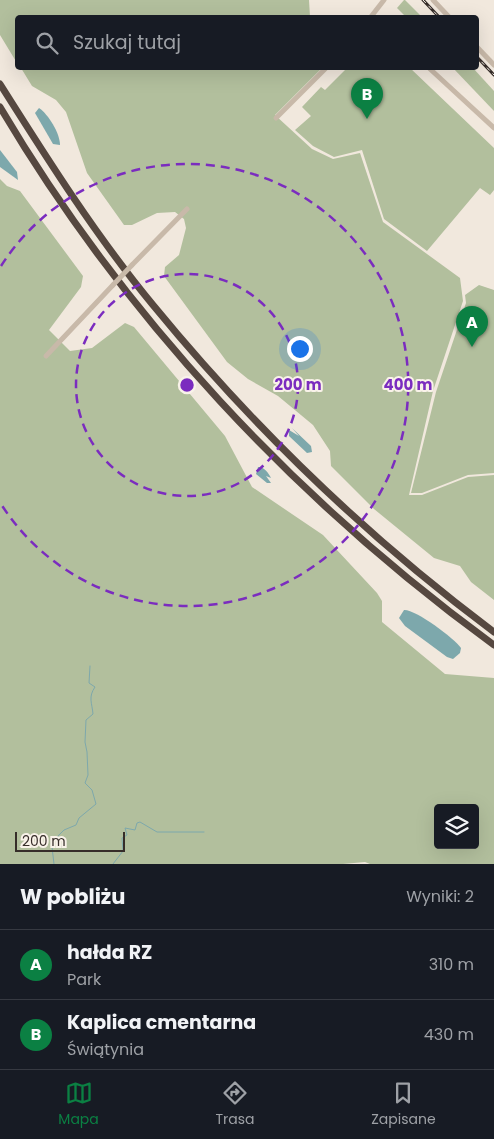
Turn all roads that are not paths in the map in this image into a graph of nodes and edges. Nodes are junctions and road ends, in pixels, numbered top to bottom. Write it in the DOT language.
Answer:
graph roads {
  1 [pos="384,0"];
  2 [pos="434,0"];
  3 [pos="374,15"];
  4 [pos="447,15"];
  5 [pos="479,49"];
  6 [pos="494,65"];
  7 [pos="324,70"];
  8 [pos="431,70"];
  9 [pos="0,84"];
  10 [pos="0,107"];
  11 [pos="276,118"];
  12 [pos="494,128"];
  13 [pos="187,209"];
  14 [pos="46,356"];
  15 [pos="494,632"];
  16 [pos="494,645"];
  1 -- 3 [label="street"];
  2 -- 4 [label="street"];
  5 -- 6 [label="street"];
  7 -- 11 [label="street"];
  8 -- 12 [label="street"];
  9 -- 15 [label="highway"];
  10 -- 16 [label="highway"];
  13 -- 14 [label="street, bridge"];
}
